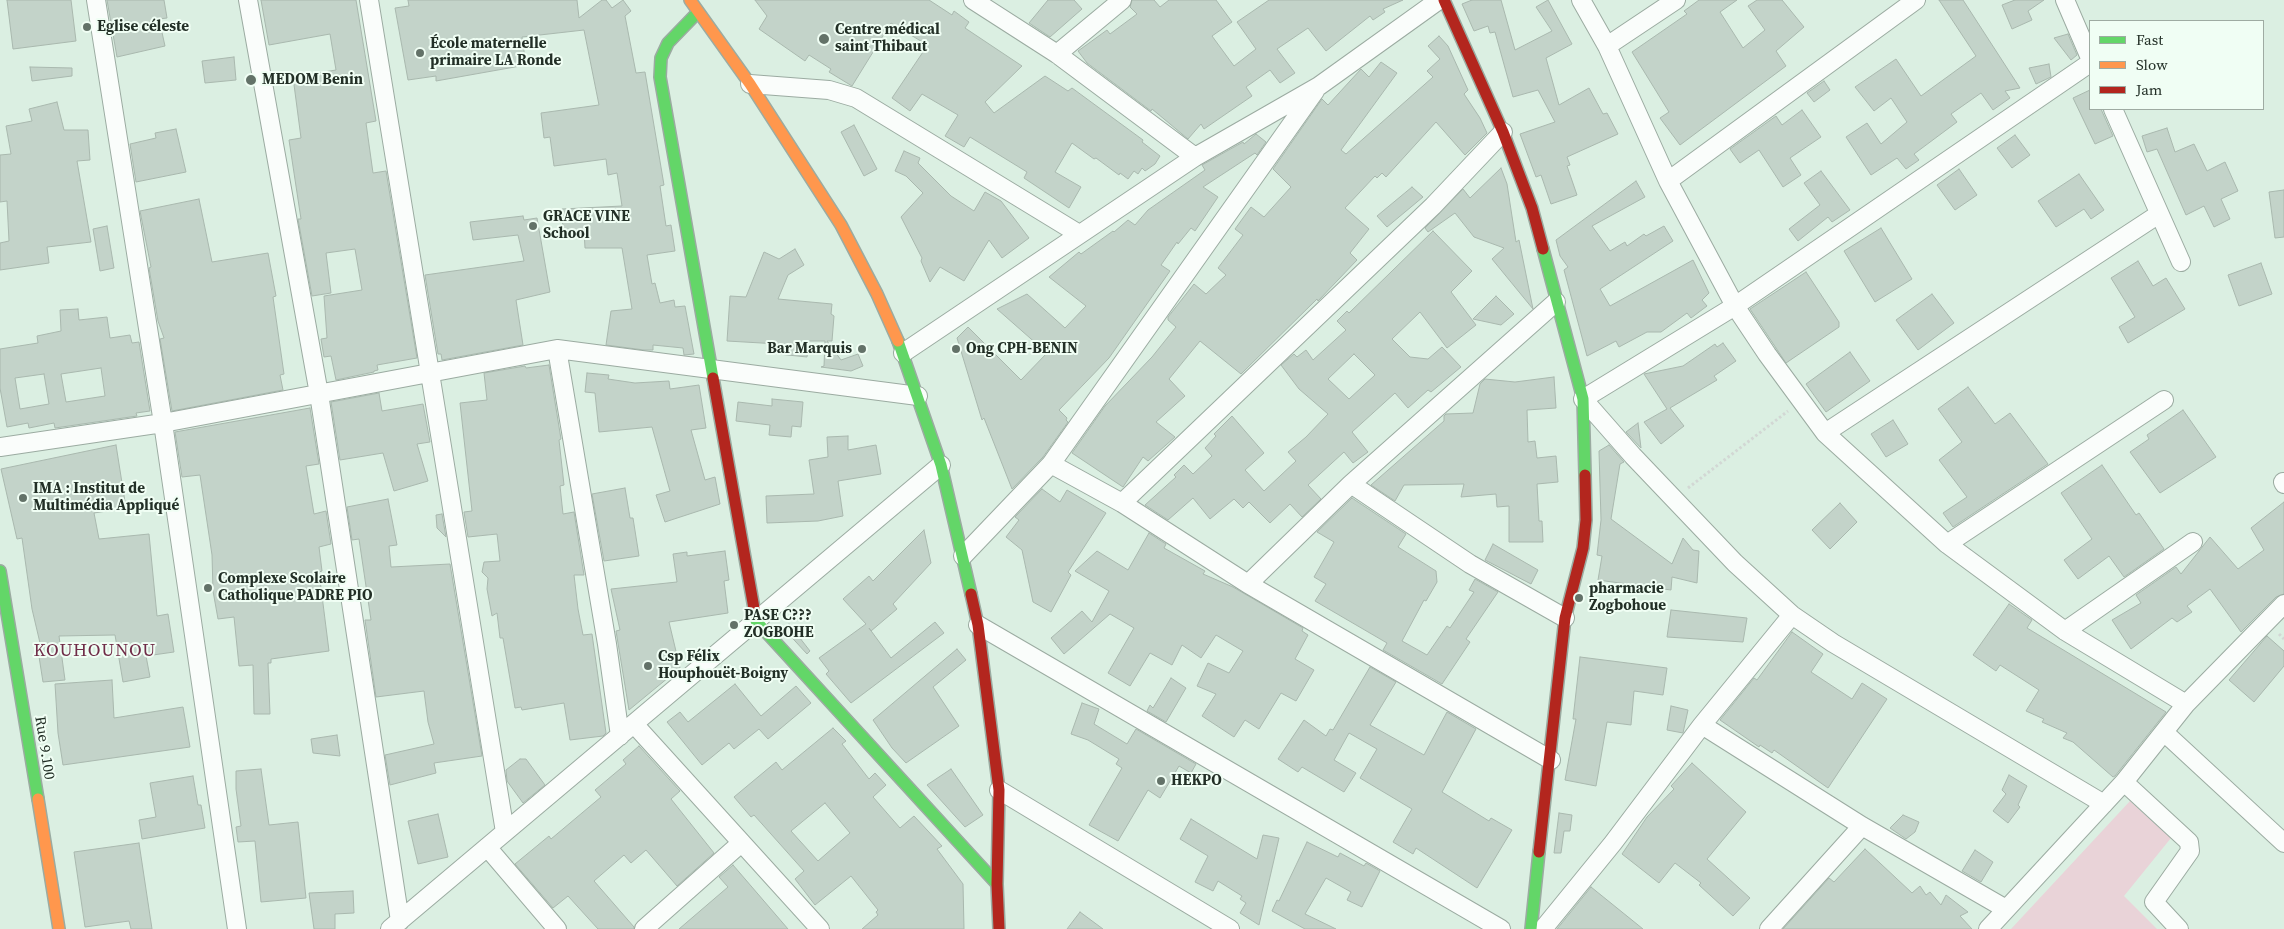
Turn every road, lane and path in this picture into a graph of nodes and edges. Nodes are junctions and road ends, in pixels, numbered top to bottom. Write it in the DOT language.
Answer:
graph roads {
  1 [pos="96,0"];
  2 [pos="248,0"];
  3 [pos="370,0"];
  4 [pos="690,0"];
  5 [pos="973,0"];
  6 [pos="1122,0"];
  7 [pos="1439,0"];
  8 [pos="1444,0"];
  9 [pos="1582,0"];
  10 [pos="1676,0"];
  11 [pos="1916,0"];
  12 [pos="2065,0"];
  13 [pos="698,12"];
  14 [pos="1607,46"];
  15 [pos="1057,54"];
  16 [pos="2089,56"];
  17 [pos="2089,64"];
  18 [pos="750,84"];
  19 [pos="1319,86"];
  20 [pos="2112,110"];
  21 [pos="1502,132"];
  22 [pos="1195,157"];
  23 [pos="1668,181"];
  24 [pos="2159,214"];
  25 [pos="1078,234"];
  26 [pos="2181,262"];
  27 [pos="1556,302"];
  28 [pos="1735,306"];
  29 [pos="557,349"];
  30 [pos="903,353"];
  31 [pos="712,370"];
  32 [pos="431,372"];
  33 [pos="319,394"];
  34 [pos="918,396"];
  35 [pos="1583,399"];
  36 [pos="1802,400"];
  37 [pos="2164,400"];
  38 [pos="163,423"];
  39 [pos="1825,433"];
  40 [pos="0,447"];
  41 [pos="1050,464"];
  42 [pos="941,466"];
  43 [pos="1351,484"];
  44 [pos="1674,499"];
  45 [pos="1122,503"];
  46 [pos="2193,542"];
  47 [pos="1947,544"];
  48 [pos="963,556"];
  49 [pos="0,571"];
  50 [pos="1248,584"];
  51 [pos="2284,604"];
  52 [pos="1792,615"];
  53 [pos="1565,618"];
  54 [pos="756,621"];
  55 [pos="978,625"];
  56 [pos="2065,631"];
  57 [pos="2186,704"];
  58 [pos="634,724"];
  59 [pos="1702,725"];
  60 [pos="2164,733"];
  61 [pos="620,736"];
  62 [pos="1551,760"];
  63 [pos="2124,782"];
  64 [pos="999,790"];
  65 [pos="2104,804"];
  66 [pos="1862,826"];
  67 [pos="505,832"];
  68 [pos="2284,843"];
  69 [pos="740,844"];
  70 [pos="487,848"];
  71 [pos="997,884"];
  72 [pos="2006,909"];
  73 [pos="395,925"];
  74 [pos="59,929"];
  75 [pos="237,929"];
  76 [pos="558,929"];
  77 [pos="644,929"];
  78 [pos="820,929"];
  79 [pos="999,929"];
  80 [pos="1230,929"];
  81 [pos="1501,929"];
  82 [pos="1531,929"];
  83 [pos="1543,929"];
  84 [pos="1769,929"];
  85 [pos="1988,929"];
  86 [pos="2179,929"];
  1 -- 38 [label="street"];
  2 -- 33 [label="street"];
  3 -- 32 [label="street"];
  4 -- 13 [label="street"];
  5 -- 15 [label="street"];
  6 -- 15 [label="street"];
  7 -- 19 [label="street"];
  8 -- 21 [label="street"];
  9 -- 14 [label="street"];
  10 -- 14 [label="street"];
  11 -- 23 [label="street"];
  12 -- 16 [label="street"];
  13 -- 18 [label="street"];
  13 -- 31 [label="street"];
  14 -- 23 [label="street"];
  15 -- 22 [label="street"];
  17 -- 28 [label="street"];
  18 -- 25 [label="street"];
  18 -- 30 [label="street"];
  19 -- 22 [label="street"];
  19 -- 41 [label="street"];
  20 -- 24 [label="street"];
  21 -- 27 [label="street"];
  21 -- 45 [label="street"];
  22 -- 25 [label="street"];
  23 -- 28 [label="street"];
  24 -- 26 [label="street"];
  24 -- 39 [label="street"];
  25 -- 30 [label="street"];
  27 -- 35 [label="street"];
  27 -- 43 [label="street"];
  28 -- 35 [label="street"];
  28 -- 36 [label="street"];
  29 -- 31 [label="street"];
  29 -- 32 [label="street"];
  29 -- 61 [label="street"];
  30 -- 34 [label="street"];
  31 -- 34 [label="street"];
  31 -- 54 [label="street"];
  32 -- 33 [label="street"];
  32 -- 67 [label="street"];
  33 -- 38 [label="street"];
  33 -- 73 [label="street"];
  34 -- 42 [label="street"];
  35 -- 44 [label="street"];
  35 -- 53 [label="street"];
  36 -- 39 [label="street"];
  36 -- 44 [label="path"];
  37 -- 47 [label="street"];
  38 -- 40 [label="street"];
  38 -- 75 [label="street"];
  39 -- 47 [label="street"];
  41 -- 45 [label="street"];
  41 -- 48 [label="street"];
  42 -- 48 [label="street"];
  42 -- 54 [label="street"];
  43 -- 50 [label="street"];
  43 -- 53 [label="street"];
  44 -- 52 [label="street"];
  45 -- 50 [label="street"];
  46 -- 56 [label="street"];
  47 -- 56 [label="street"];
  48 -- 55 [label="street"];
  49 -- 74 [label="street, Rue 9.100"];
  50 -- 62 [label="street"];
  51 -- 57 [label="street"];
  52 -- 59 [label="street"];
  52 -- 65 [label="street"];
  53 -- 62 [label="street"];
  54 -- 58 [label="street"];
  54 -- 71 [label="street"];
  55 -- 64 [label="street"];
  55 -- 81 [label="street"];
  56 -- 57 [label="street"];
  57 -- 60 [label="street"];
  58 -- 61 [label="street"];
  58 -- 69 [label="street"];
  59 -- 66 [label="street"];
  59 -- 83 [label="street"];
  60 -- 63 [label="street"];
  60 -- 68 [label="street"];
  61 -- 67 [label="street"];
  62 -- 82 [label="street"];
  63 -- 65 [label="street"];
  63 -- 86 [label="street"];
  64 -- 71 [label="street"];
  64 -- 80 [label="street"];
  65 -- 72 [label="street"];
  66 -- 72 [label="street"];
  66 -- 84 [label="street"];
  67 -- 70 [label="street"];
  69 -- 77 [label="street"];
  69 -- 78 [label="street"];
  70 -- 73 [label="street"];
  70 -- 76 [label="street"];
  71 -- 79 [label="street"];
  72 -- 85 [label="street"];
}
